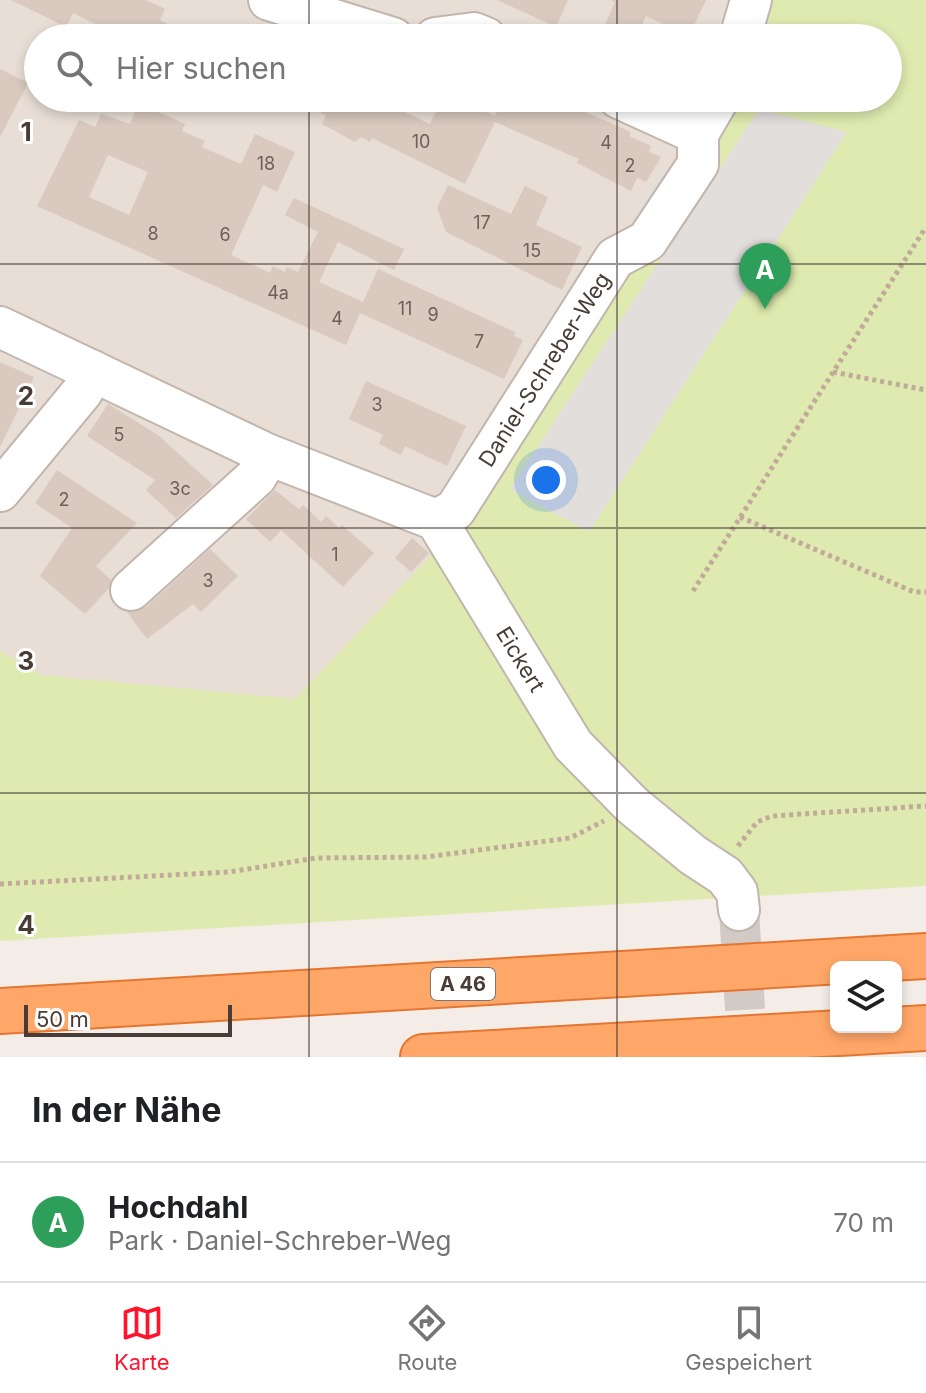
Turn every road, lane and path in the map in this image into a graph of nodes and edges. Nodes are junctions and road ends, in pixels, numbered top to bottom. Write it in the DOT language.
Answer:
graph roads {
  1 [pos="269,0"];
  2 [pos="751,0"];
  3 [pos="347,24"];
  4 [pos="744,24"];
  5 [pos="650,112"];
  6 [pos="711,112"];
  7 [pos="698,134"];
  8 [pos="926,227"];
  9 [pos="0,327"];
  10 [pos="93,371"];
  11 [pos="833,372"];
  12 [pos="926,390"];
  13 [pos="269,455"];
  14 [pos="0,491"];
  15 [pos="740,517"];
  16 [pos="436,520"];
  17 [pos="131,590"];
  18 [pos="693,591"];
  19 [pos="926,592"];
  20 [pos="632,805"];
  21 [pos="926,806"];
  22 [pos="0,884"];
  23 [pos="732,893"];
  24 [pos="926,956"];
  25 [pos="0,1011"];
  26 [pos="926,1028"];
  27 [pos="423,1057"];
  1 -- 3 [label="street"];
  2 -- 4 [label="street"];
  5 -- 7 [label="street"];
  6 -- 7 [label="street, Daniel-Schreber-Weg"];
  7 -- 16 [label="street, Daniel-Schreber-Weg"];
  8 -- 11 [label="path"];
  9 -- 10 [label="street"];
  10 -- 13 [label="street"];
  10 -- 14 [label="street"];
  11 -- 12 [label="path"];
  11 -- 15 [label="path"];
  13 -- 16 [label="street"];
  13 -- 17 [label="street"];
  15 -- 18 [label="path"];
  15 -- 19 [label="path"];
  16 -- 20 [label="street, Eickert"];
  20 -- 22 [label="path"];
  20 -- 23 [label="street, Eickert"];
  21 -- 23 [label="path"];
  24 -- 25 [label="highway, A 46"];
  26 -- 27 [label="highway"];
}
